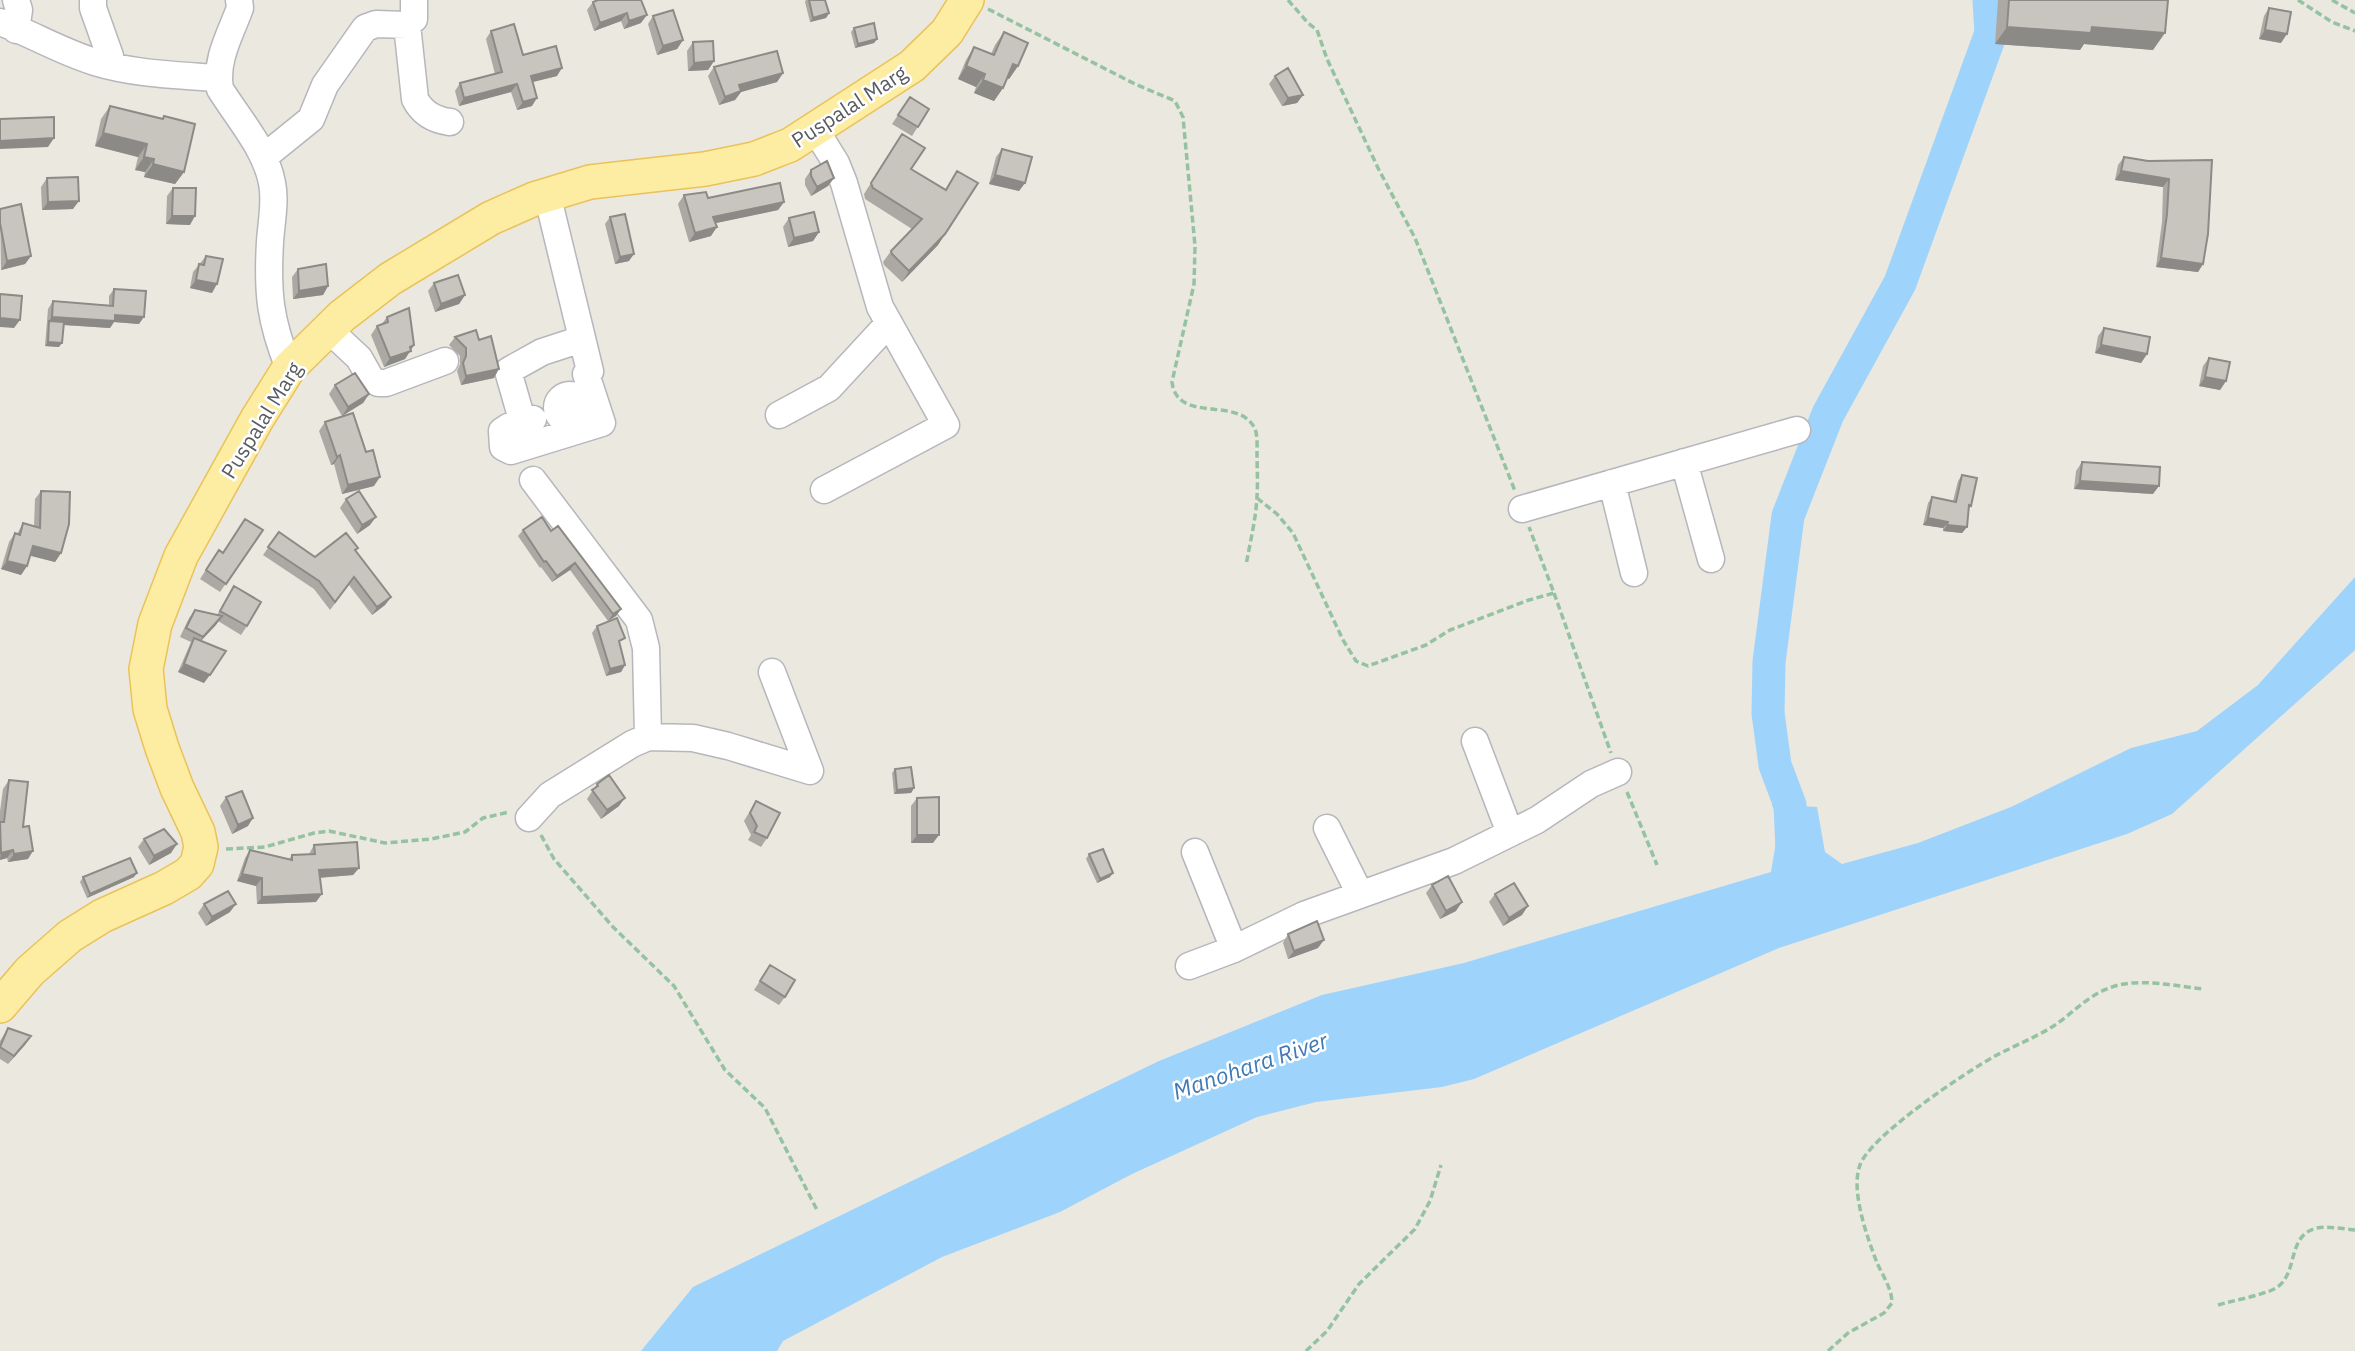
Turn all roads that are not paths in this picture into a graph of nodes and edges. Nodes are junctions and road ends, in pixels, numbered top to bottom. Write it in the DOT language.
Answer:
graph roads {
  1 [pos="16,0"];
  2 [pos="93,0"];
  3 [pos="239,0"];
  4 [pos="974,3"];
  5 [pos="410,13"];
  6 [pos="8,26"];
  7 [pos="111,66"];
  8 [pos="218,78"];
  9 [pos="450,122"];
  10 [pos="816,129"];
  11 [pos="264,158"];
  12 [pos="547,194"];
  13 [pos="889,323"];
  14 [pos="328,329"];
  15 [pos="582,339"];
  16 [pos="445,361"];
  17 [pos="289,369"];
  18 [pos="779,415"];
  19 [pos="1797,430"];
  20 [pos="1684,462"];
  21 [pos="533,480"];
  22 [pos="1612,483"];
  23 [pos="824,490"];
  24 [pos="1522,509"];
  25 [pos="1711,559"];
  26 [pos="1634,573"];
  27 [pos="772,672"];
  28 [pos="648,737"];
  29 [pos="1475,741"];
  30 [pos="1618,772"];
  31 [pos="529,818"];
  32 [pos="1327,828"];
  33 [pos="1510,833"];
  34 [pos="1195,852"];
  35 [pos="1360,894"];
  36 [pos="1234,949"];
  37 [pos="1189,966"];
  38 [pos="0,1006"];
  1 -- 6 [label="street"];
  2 -- 7 [label="street"];
  3 -- 8 [label="street"];
  4 -- 10 [label="main road, Puspalal Marg"];
  5 -- 9 [label="street"];
  5 -- 11 [label="street"];
  6 -- 7 [label="street"];
  7 -- 8 [label="street"];
  8 -- 11 [label="street"];
  10 -- 12 [label="main road, Puspalal Marg"];
  10 -- 13 [label="street"];
  11 -- 17 [label="street"];
  12 -- 14 [label="main road, Puspalal Marg"];
  12 -- 15 [label="street"];
  13 -- 18 [label="street"];
  13 -- 23 [label="street"];
  14 -- 16 [label="street"];
  14 -- 17 [label="main road, Puspalal Marg"];
  15 -- 15 [label="street"];
  17 -- 38 [label="main road, Puspalal Marg"];
  19 -- 20 [label="street"];
  20 -- 22 [label="street"];
  20 -- 25 [label="street"];
  21 -- 28 [label="street"];
  22 -- 24 [label="street"];
  22 -- 26 [label="street"];
  27 -- 28 [label="street"];
  28 -- 31 [label="street"];
  29 -- 33 [label="street"];
  30 -- 33 [label="street"];
  32 -- 35 [label="street"];
  33 -- 35 [label="street"];
  34 -- 36 [label="street"];
  35 -- 36 [label="street"];
  36 -- 37 [label="street"];
}
